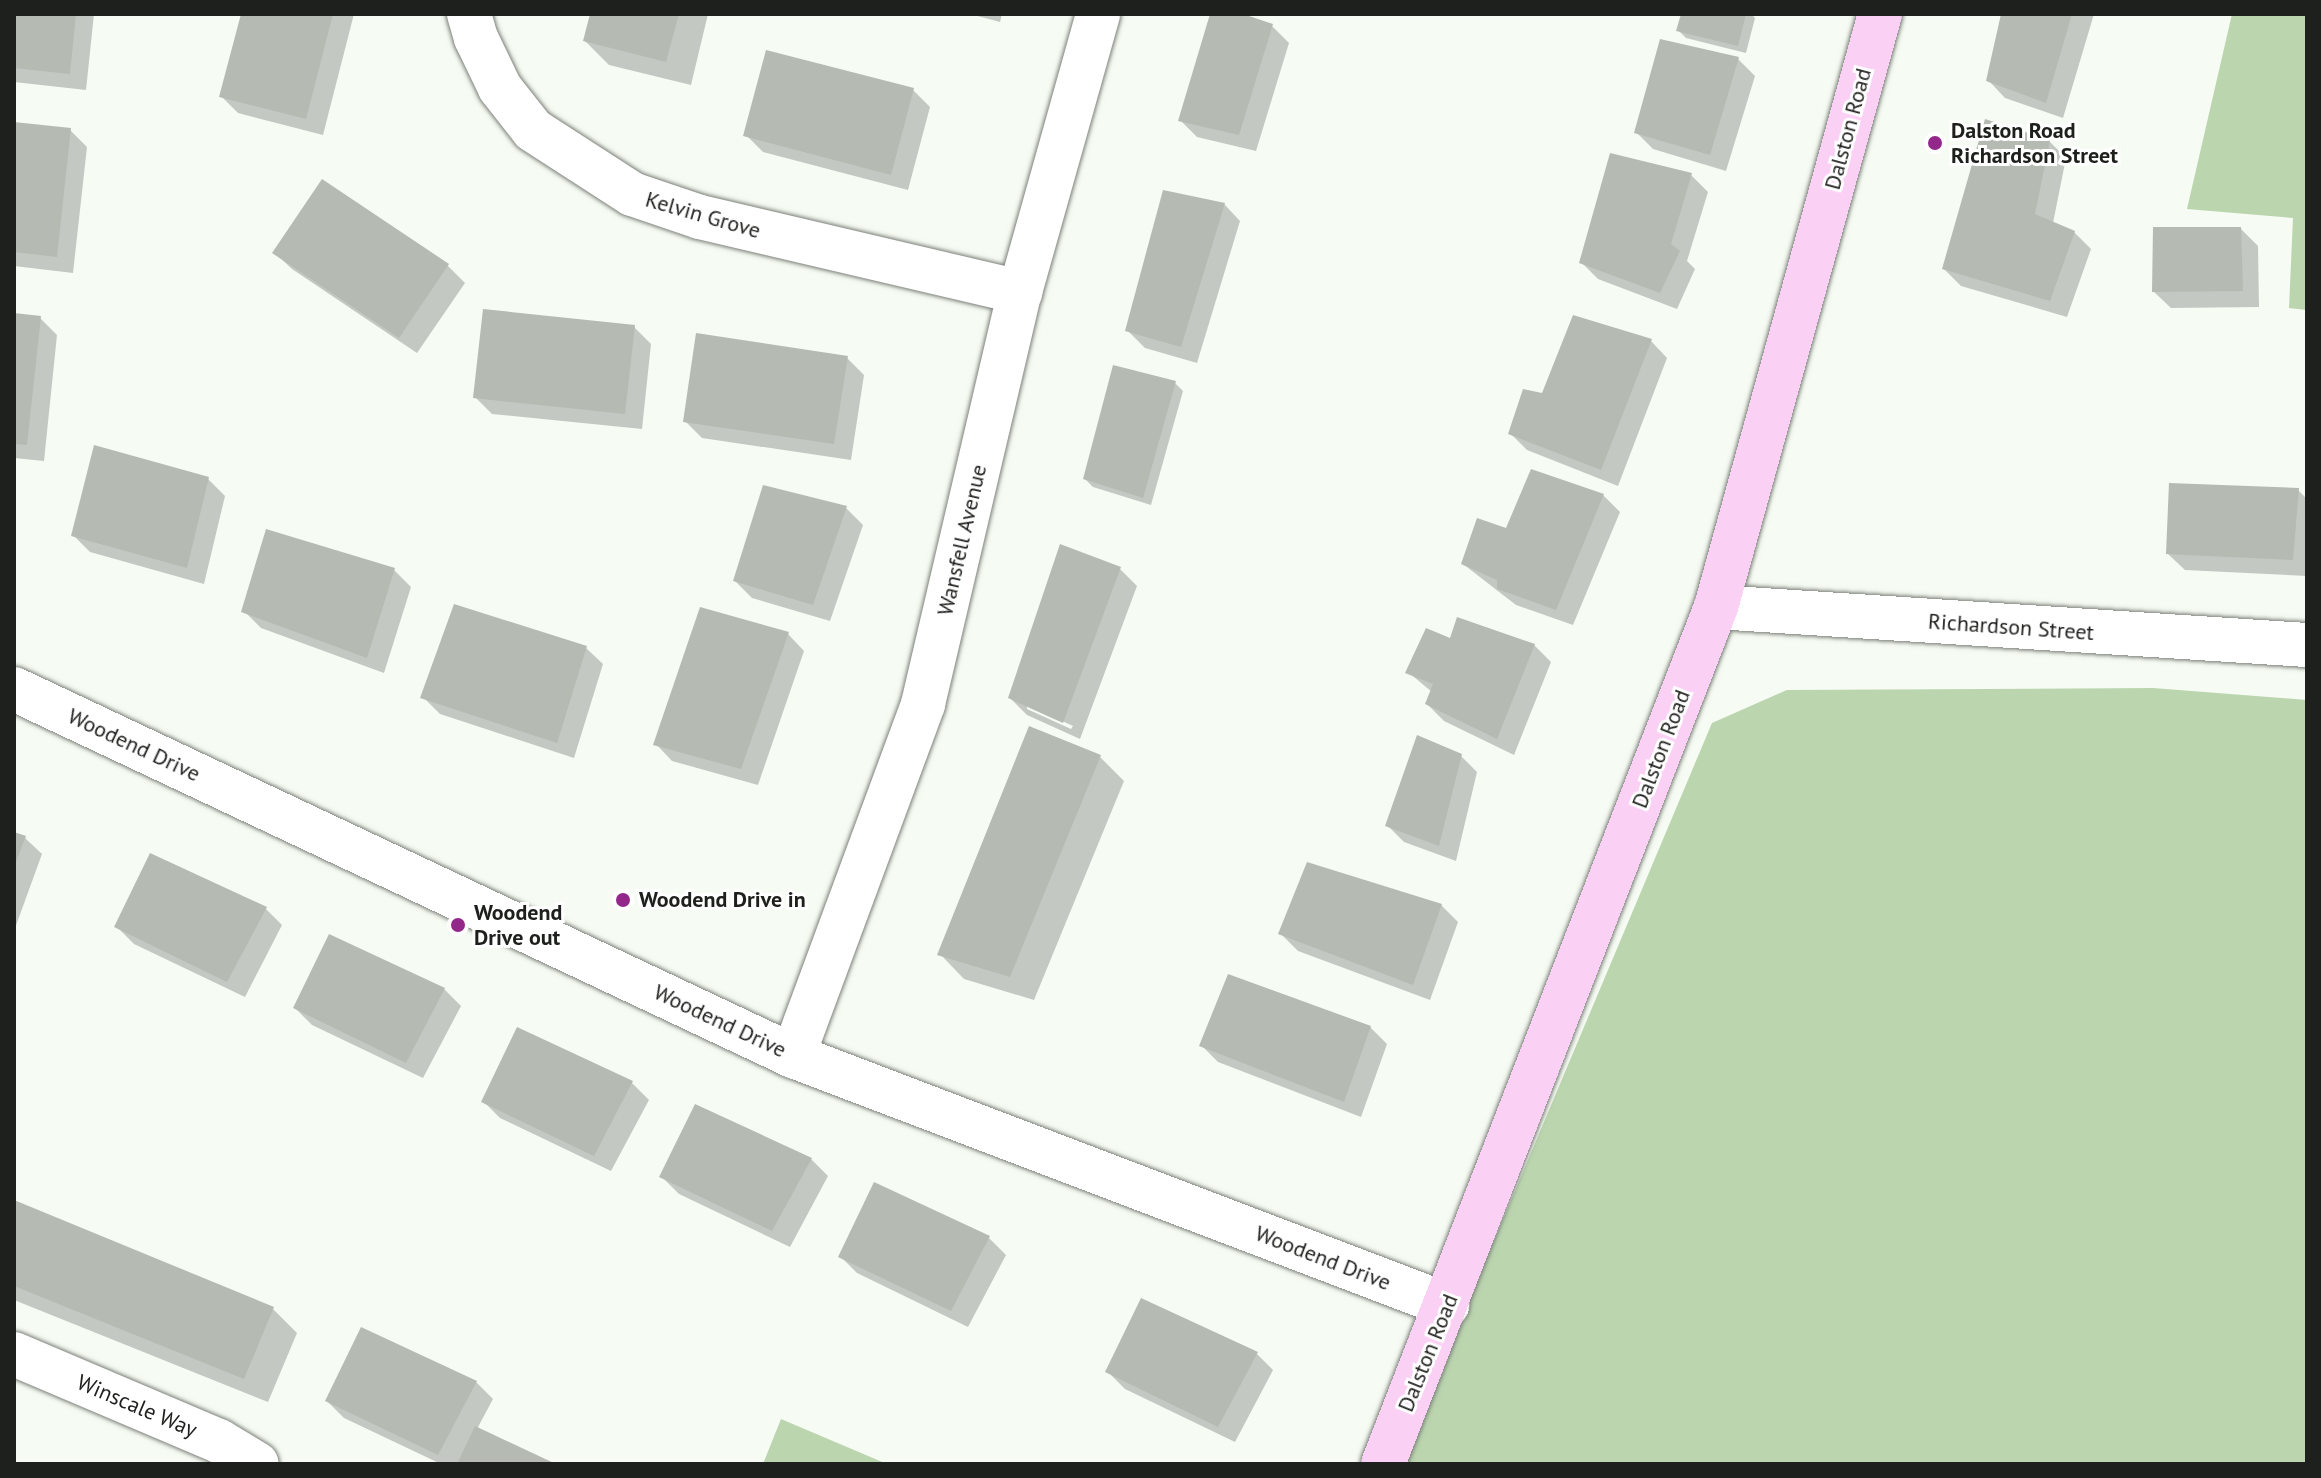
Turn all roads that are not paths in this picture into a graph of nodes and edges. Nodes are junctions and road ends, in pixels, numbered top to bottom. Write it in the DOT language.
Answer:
graph roads {
  1 [pos="469,14"];
  2 [pos="1098,14"];
  3 [pos="1880,14"];
  4 [pos="1020,292"];
  5 [pos="1716,607"];
  6 [pos="2307,645"];
  7 [pos="14,689"];
  8 [pos="793,1056"];
  9 [pos="1447,1305"];
  10 [pos="14,1354"];
  11 [pos="257,1464"];
  12 [pos="1383,1464"];
  1 -- 4 [label="street, Kelvin Grove"];
  2 -- 4 [label="street, Wansfell Avenue"];
  3 -- 5 [label="main road, Dalston Road"];
  4 -- 8 [label="street, Wansfell Avenue"];
  5 -- 6 [label="street, Richardson Street"];
  5 -- 9 [label="main road, Dalston Road"];
  7 -- 8 [label="street, Woodend Drive"];
  8 -- 9 [label="street, Woodend Drive"];
  9 -- 12 [label="main road, Dalston Road"];
  10 -- 11 [label="street, Winscale Way"];
}
